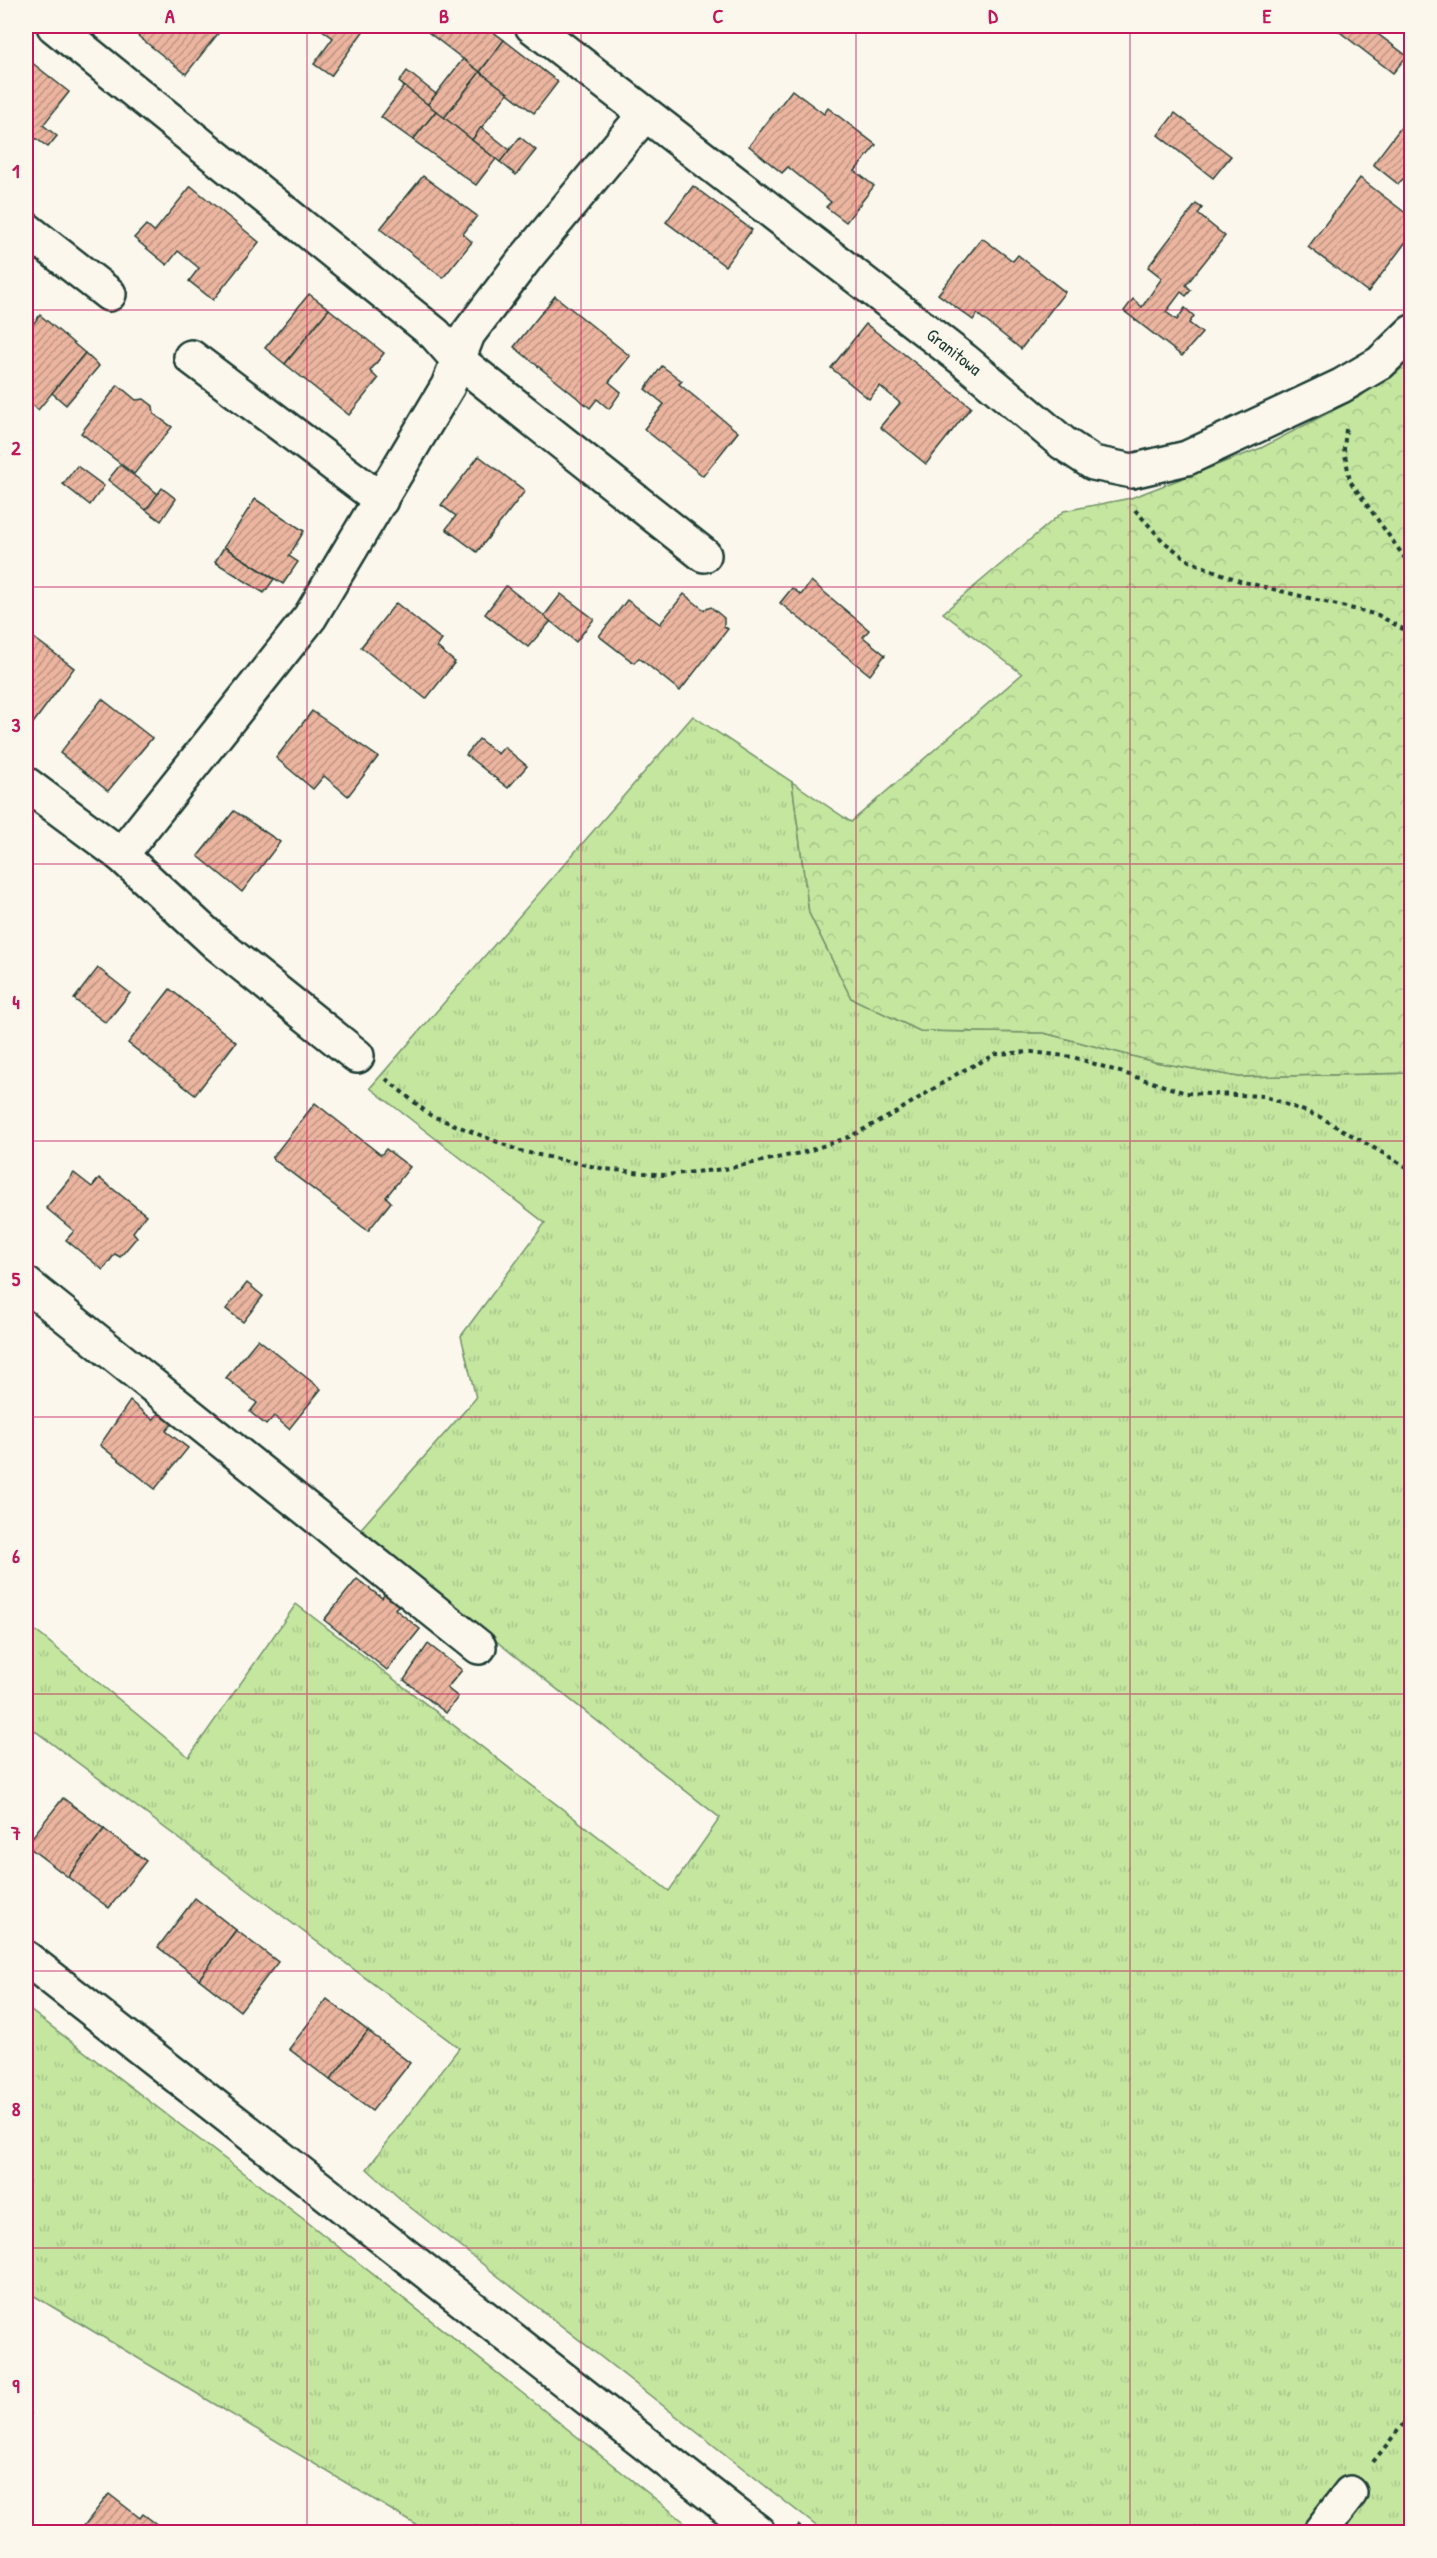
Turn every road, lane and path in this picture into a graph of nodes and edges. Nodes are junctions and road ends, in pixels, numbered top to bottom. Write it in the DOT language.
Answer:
graph roads {
  1 [pos="54,26"];
  2 [pos="531,26"];
  3 [pos="645,114"];
  4 [pos="26,229"];
  5 [pos="109,294"];
  6 [pos="1412,332"];
  7 [pos="191,357"];
  8 [pos="458,360"];
  9 [pos="1341,387"];
  10 [pos="1123,470"];
  11 [pos="381,500"];
  12 [pos="704,555"];
  13 [pos="1412,568"];
  14 [pos="1412,634"];
  15 [pos="26,784"];
  16 [pos="121,855"];
  17 [pos="357,1056"];
  18 [pos="1412,1170"];
  19 [pos="26,1284"];
  20 [pos="479,1647"];
  21 [pos="26,1958"];
  22 [pos="1412,2413"];
  23 [pos="1350,2493"];
  24 [pos="758,2532"];
  25 [pos="1320,2532"];
  1 -- 8 [label="street"];
  2 -- 3 [label="street, Granitowa"];
  3 -- 8 [label="street"];
  3 -- 10 [label="street, Granitowa"];
  4 -- 5 [label="street"];
  6 -- 9 [label="street, Granitowa"];
  7 -- 11 [label="street"];
  8 -- 11 [label="street"];
  8 -- 12 [label="street"];
  9 -- 10 [label="street, Granitowa"];
  9 -- 13 [label="path"];
  10 -- 14 [label="path"];
  11 -- 16 [label="street"];
  15 -- 16 [label="street"];
  16 -- 17 [label="street"];
  17 -- 18 [label="path"];
  19 -- 20 [label="street"];
  21 -- 24 [label="street"];
  22 -- 23 [label="path"];
  23 -- 25 [label="street"];
}
